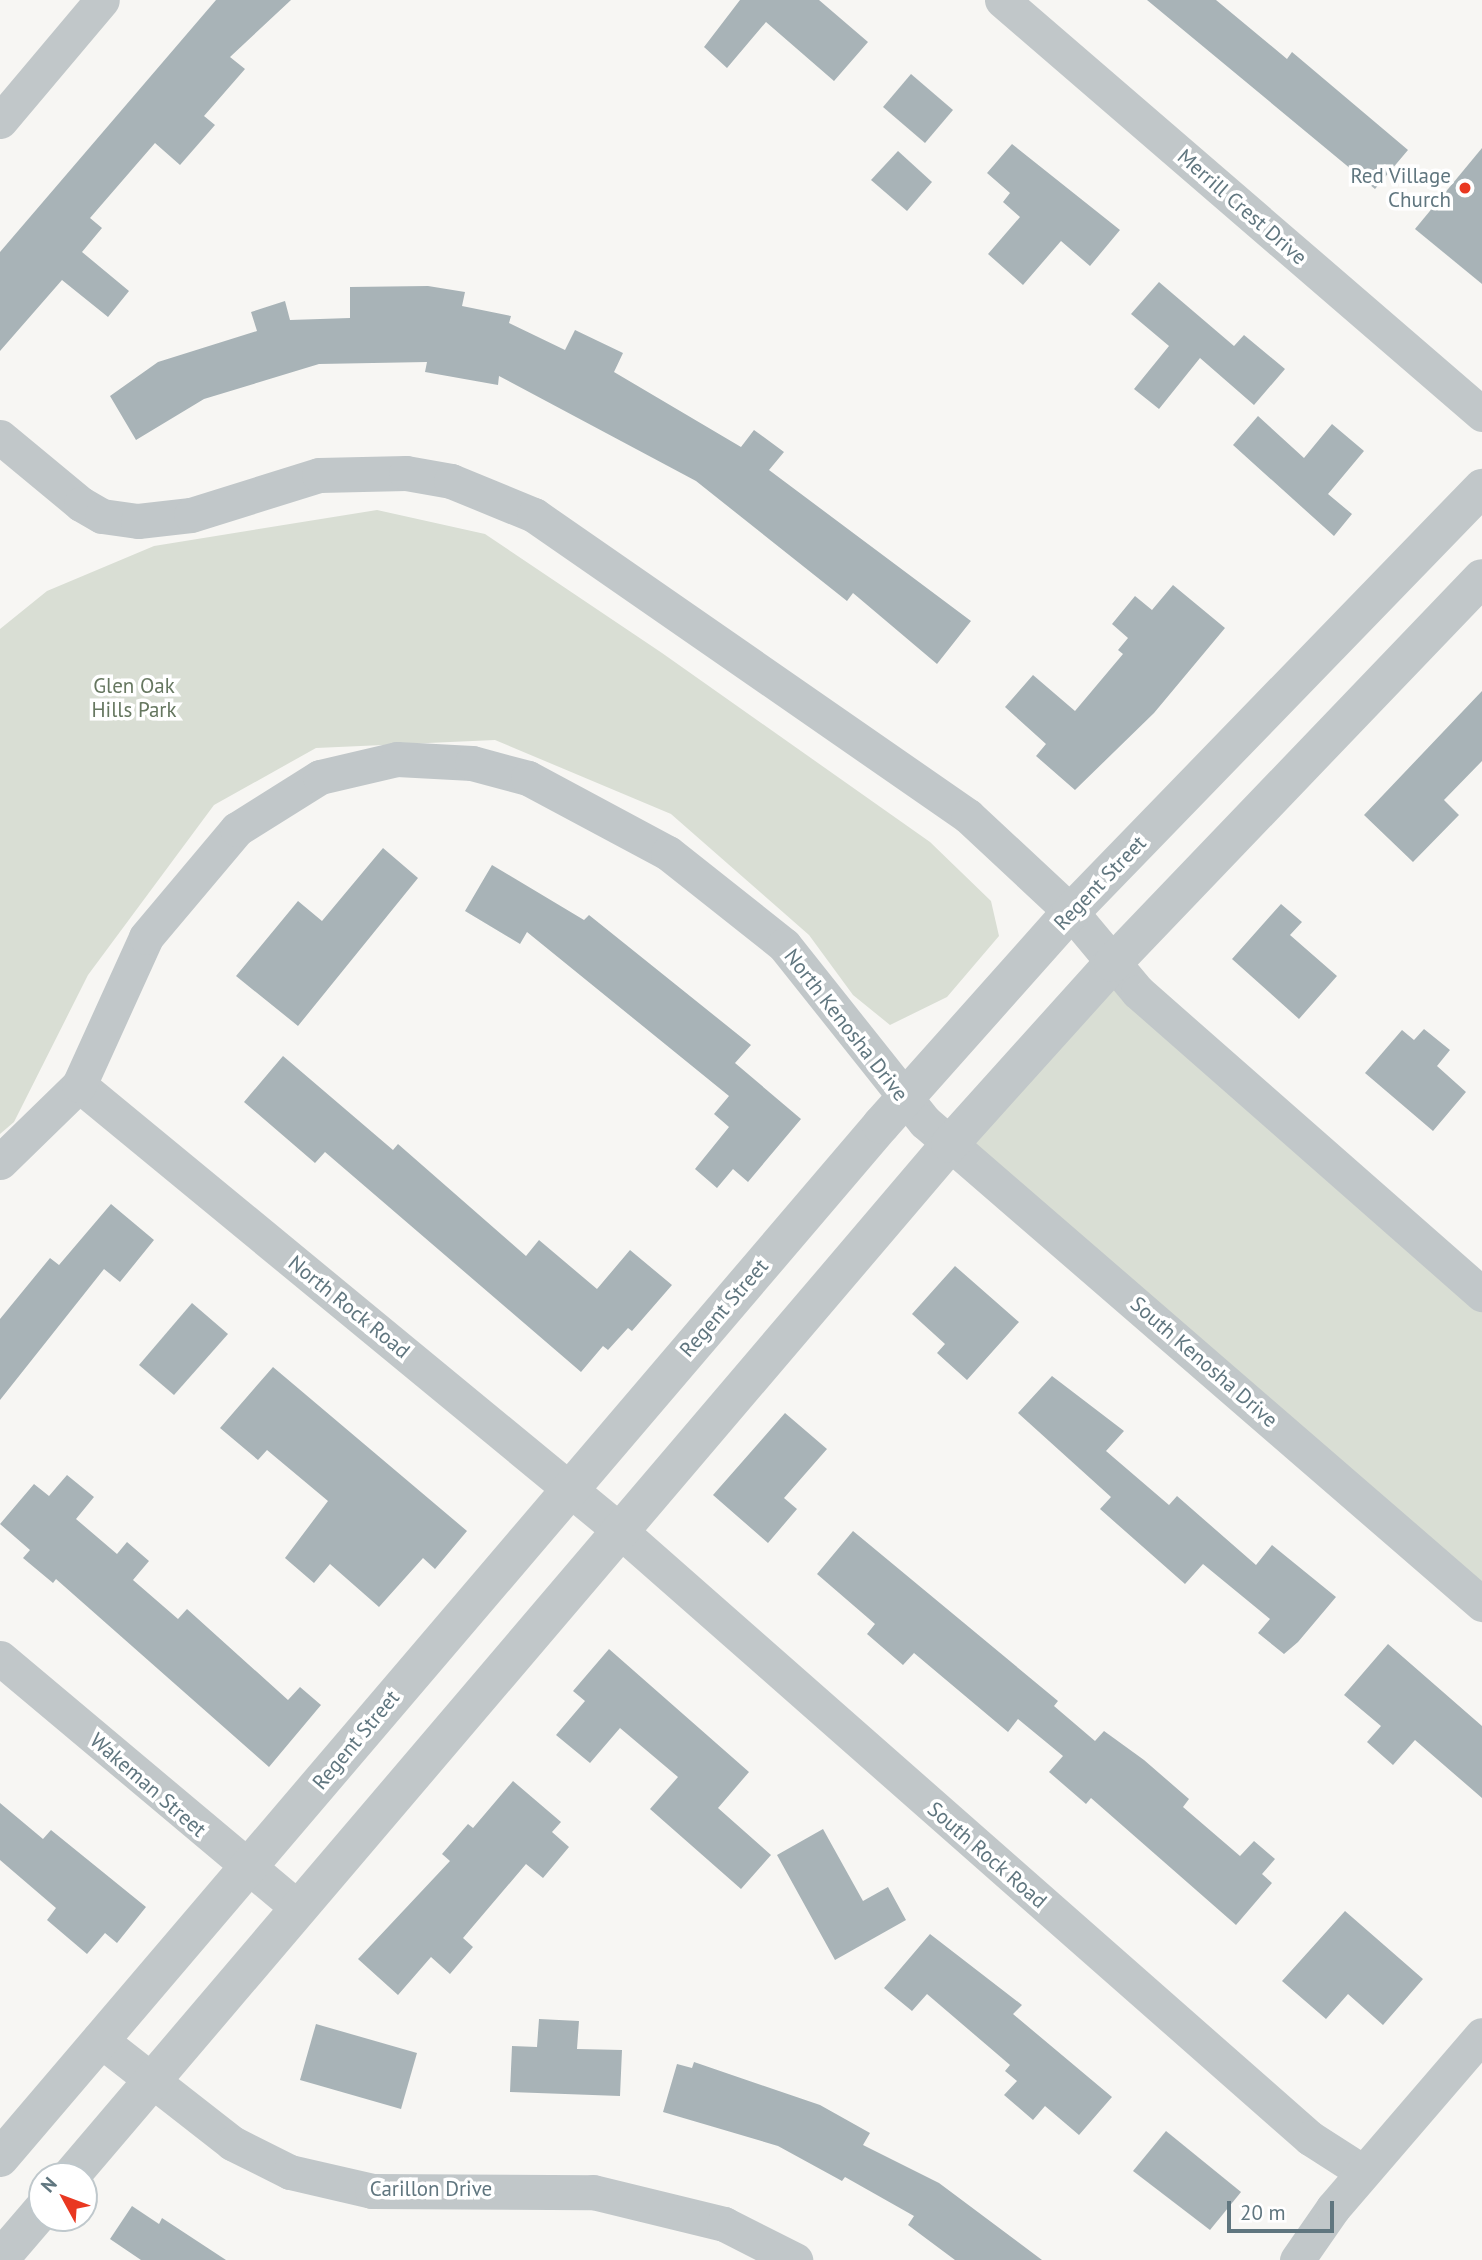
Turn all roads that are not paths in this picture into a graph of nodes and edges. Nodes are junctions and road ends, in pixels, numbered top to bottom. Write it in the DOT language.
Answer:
graph roads {
  1 [pos="102,0"];
  2 [pos="1002,0"];
  3 [pos="0,121"];
  4 [pos="1482,414"];
  5 [pos="0,437"];
  6 [pos="1482,488"];
  7 [pos="1482,578"];
  8 [pos="1071,912"];
  9 [pos="1113,963"];
  10 [pos="79,1085"];
  11 [pos="926,1122"];
  12 [pos="0,1162"];
  13 [pos="1482,1294"];
  14 [pos="569,1488"];
  15 [pos="618,1529"];
  16 [pos="1482,1604"];
  17 [pos="0,1658"];
  18 [pos="247,1869"];
  19 [pos="299,1909"];
  20 [pos="1482,2035"];
  21 [pos="99,2039"];
  22 [pos="151,2082"];
  23 [pos="0,2158"];
  24 [pos="83,2162"];
  25 [pos="1363,2172"];
  26 [pos="28,2226"];
  27 [pos="0,2259"];
  28 [pos="795,2260"];
  29 [pos="1297,2260"];
  1 -- 3 [label="street"];
  2 -- 4 [label="street, Merrill Crest Drive"];
  5 -- 8 [label="street"];
  6 -- 8 [label="street, Regent Street"];
  7 -- 9 [label="street, Regent Street"];
  8 -- 9 [label="street"];
  8 -- 11 [label="street, Regent Street"];
  9 -- 11 [label="street, Regent Street"];
  9 -- 13 [label="street"];
  10 -- 11 [label="street, North Kenosha Drive"];
  10 -- 12 [label="street, North Kenosha Drive"];
  10 -- 14 [label="street, North Rock Road"];
  11 -- 14 [label="street, Regent Street"];
  11 -- 15 [label="street, Regent Street"];
  11 -- 16 [label="street, South Kenosha Drive"];
  14 -- 15 [label="street, North Rock Road"];
  14 -- 18 [label="street, Regent Street"];
  15 -- 19 [label="street, Regent Street"];
  15 -- 25 [label="street, South Rock Road"];
  17 -- 18 [label="street, Wakeman Street"];
  18 -- 19 [label="street, Wakeman Street"];
  18 -- 21 [label="street, Regent Street"];
  19 -- 22 [label="street, Regent Street"];
  20 -- 25 [label="street"];
  21 -- 22 [label="street, Carillon Drive"];
  21 -- 23 [label="street, Regent Street"];
  22 -- 24 [label="street, Regent Street"];
  22 -- 28 [label="street, Carillon Drive"];
  25 -- 29 [label="street"];
  26 -- 27 [label="street"];
}
